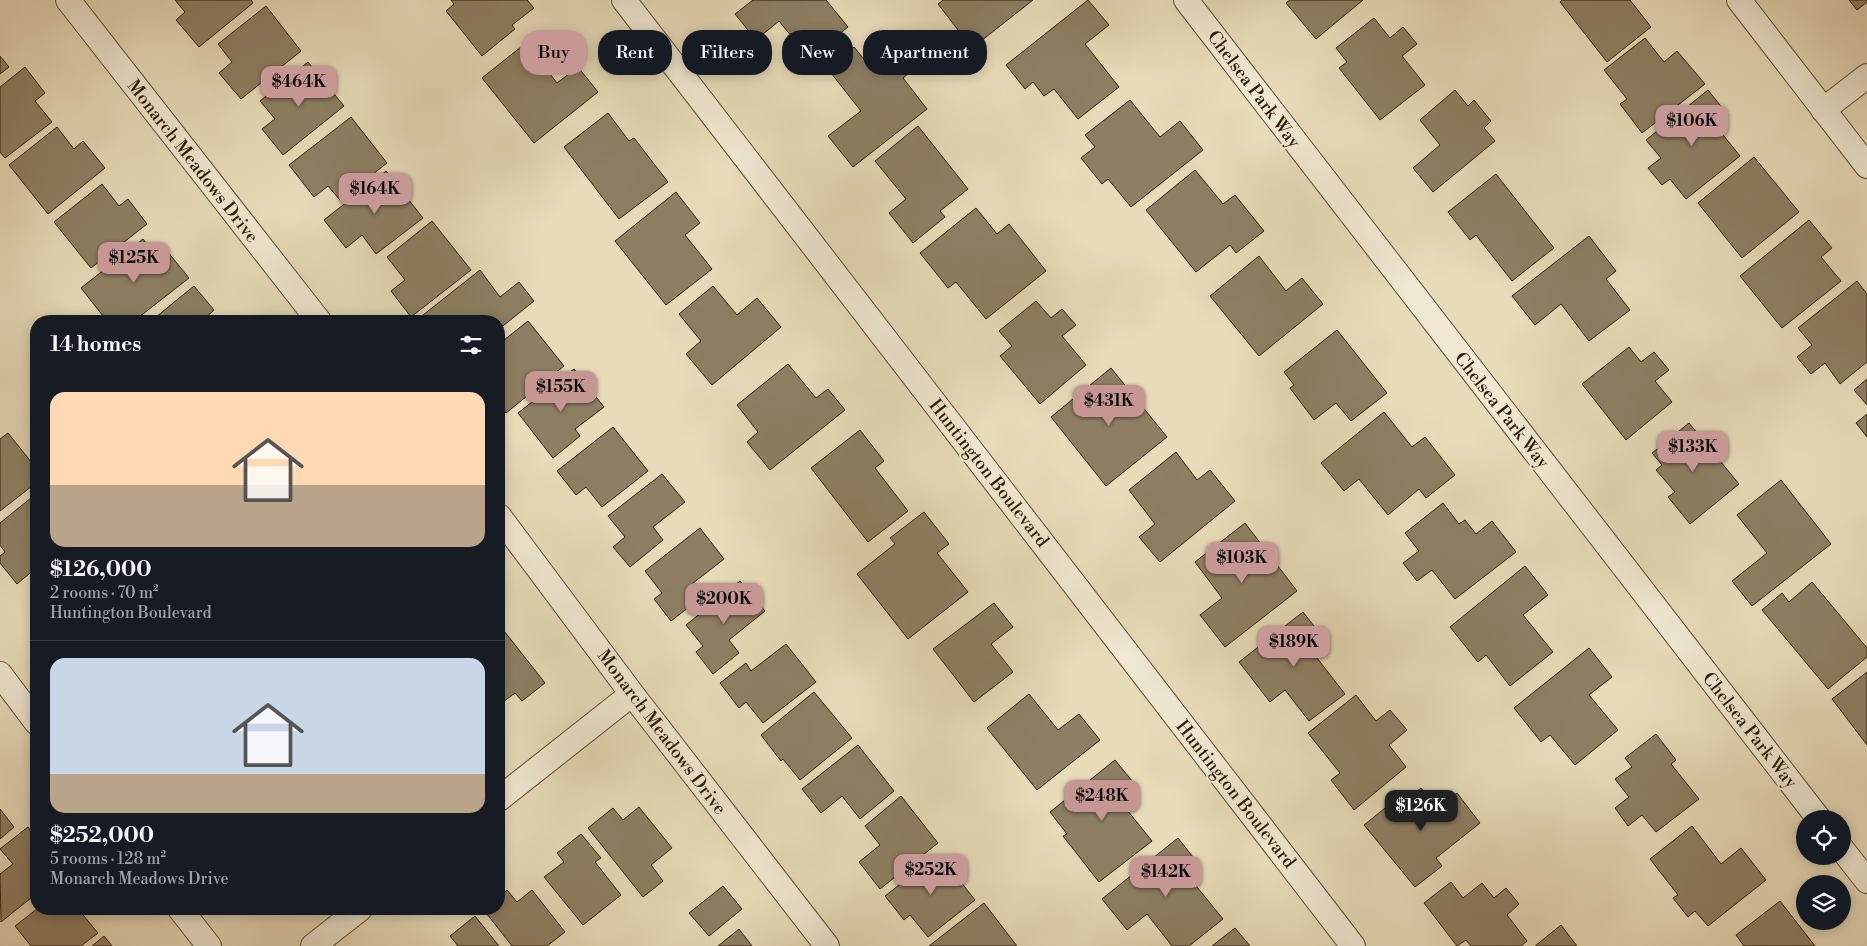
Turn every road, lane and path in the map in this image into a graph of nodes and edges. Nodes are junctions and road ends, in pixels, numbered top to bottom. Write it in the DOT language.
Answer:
graph roads {
  1 [pos="68,0"];
  2 [pos="624,0"];
  3 [pos="1186,0"];
  4 [pos="1739,0"];
  5 [pos="1867,76"];
  6 [pos="1823,110"];
  7 [pos="1867,166"];
  8 [pos="314,315"];
  9 [pos="505,524"];
  10 [pos="0,674"];
  11 [pos="632,694"];
  12 [pos="30,714"];
  13 [pos="505,794"];
  14 [pos="1812,810"];
  15 [pos="1851,861"];
  16 [pos="1867,881"];
  17 [pos="185,915"];
  18 [pos="352,915"];
  19 [pos="208,946"];
  20 [pos="313,946"];
  21 [pos="827,946"];
  22 [pos="1353,946"];
  1 -- 8 [label="street, Monarch Meadows Drive"];
  2 -- 22 [label="street, Huntington Boulevard"];
  3 -- 14 [label="street, Chelsea Park Way"];
  4 -- 6 [label="street"];
  5 -- 6 [label="street"];
  6 -- 7 [label="street"];
  9 -- 11 [label="street, Monarch Meadows Drive"];
  10 -- 12 [label="street"];
  11 -- 13 [label="street"];
  11 -- 21 [label="street, Monarch Meadows Drive"];
  15 -- 16 [label="street"];
  17 -- 19 [label="street"];
  18 -- 20 [label="street"];
}
